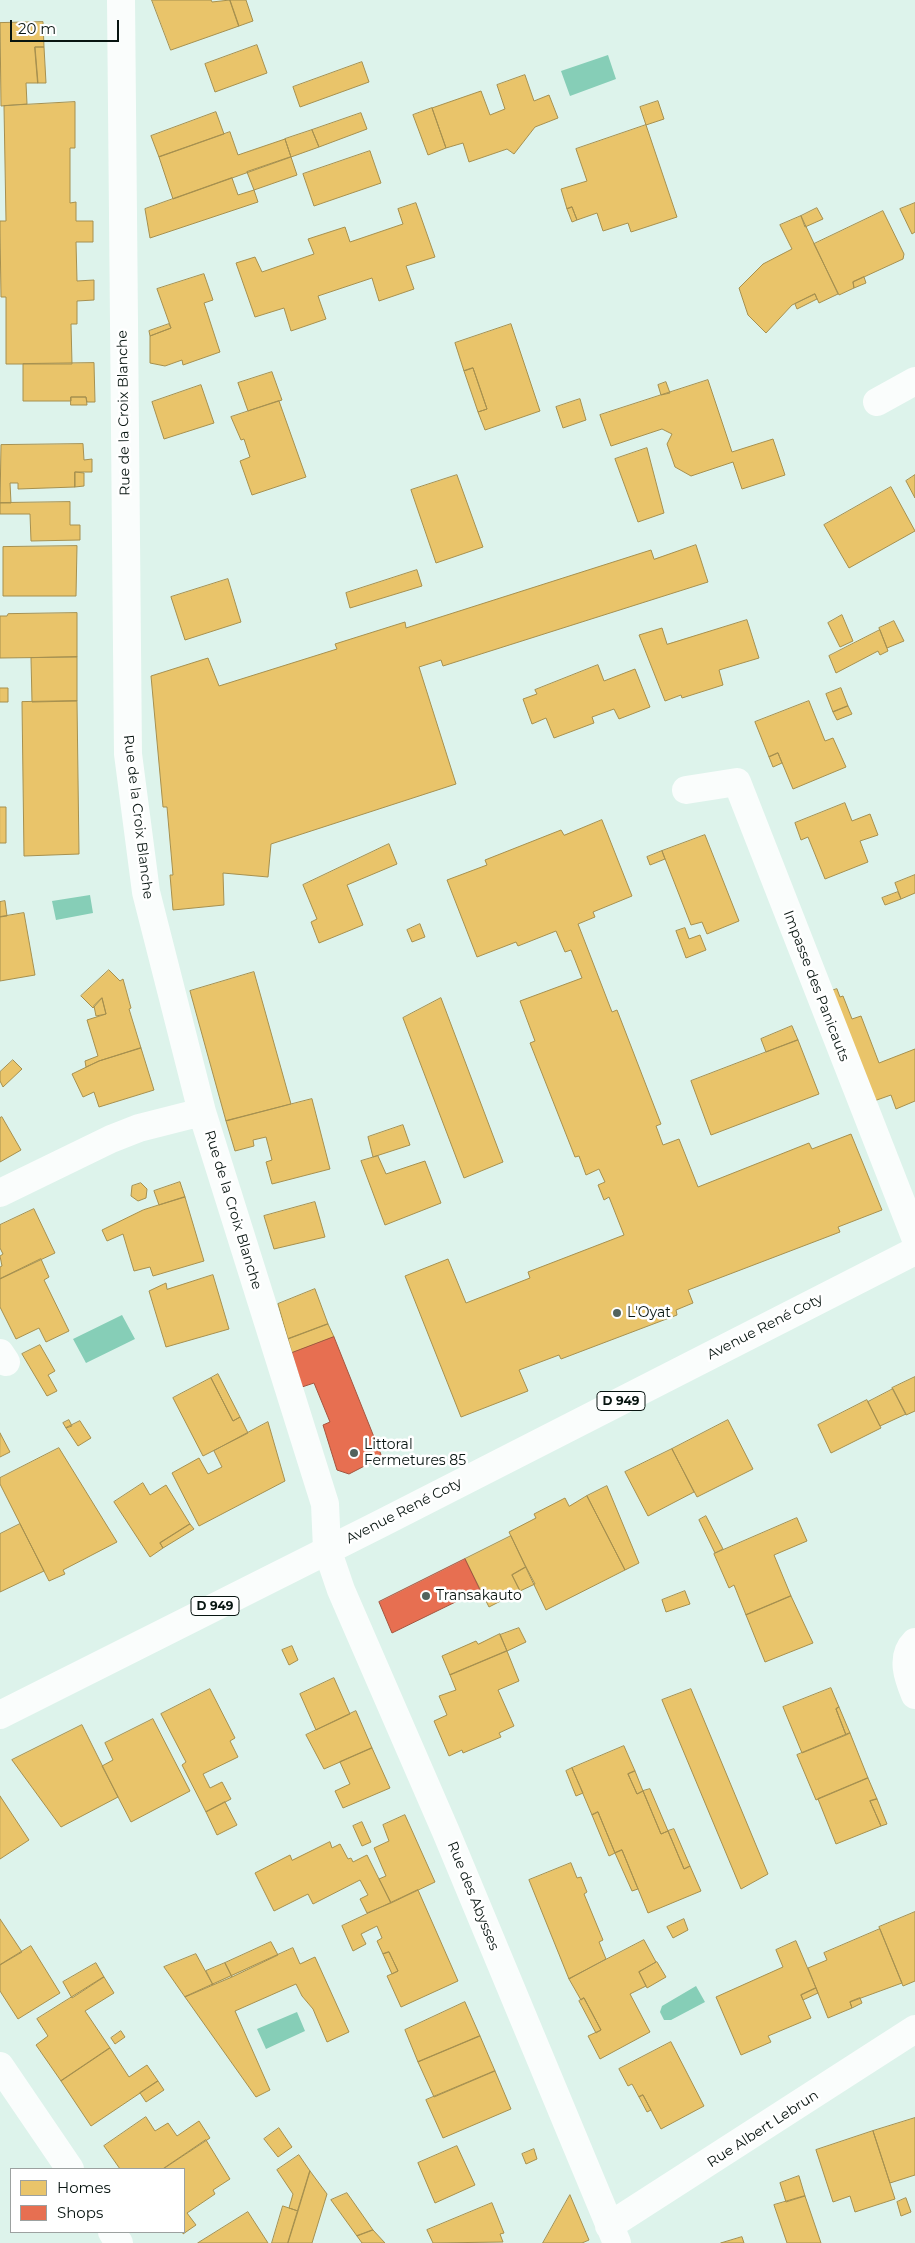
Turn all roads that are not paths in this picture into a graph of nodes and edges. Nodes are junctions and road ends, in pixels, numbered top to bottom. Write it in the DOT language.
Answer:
graph roads {
  1 [pos="121,0"];
  2 [pos="915,381"];
  3 [pos="877,402"];
  4 [pos="686,790"];
  5 [pos="202,1112"];
  6 [pos="0,1193"];
  7 [pos="915,1236"];
  8 [pos="915,1250"];
  9 [pos="327,1549"];
  10 [pos="915,1642"];
  11 [pos="915,1695"];
  12 [pos="0,1715"];
  13 [pos="915,2029"];
  14 [pos="0,2066"];
  15 [pos="69,2168"];
  16 [pos="613,2235"];
  1 -- 5 [label="street, Rue de la Croix Blanche"];
  2 -- 3 [label="street"];
  4 -- 7 [label="street, Impasse des Panicauts"];
  5 -- 6 [label="street"];
  5 -- 9 [label="street, Rue de la Croix Blanche"];
  8 -- 9 [label="street, Avenue René Coty / D 949"];
  9 -- 12 [label="street, Avenue René Coty / D 949"];
  9 -- 16 [label="street, Rue des Abysses"];
  10 -- 11 [label="street"];
  13 -- 16 [label="street, Rue Albert Lebrun"];
  14 -- 15 [label="street"];
}
